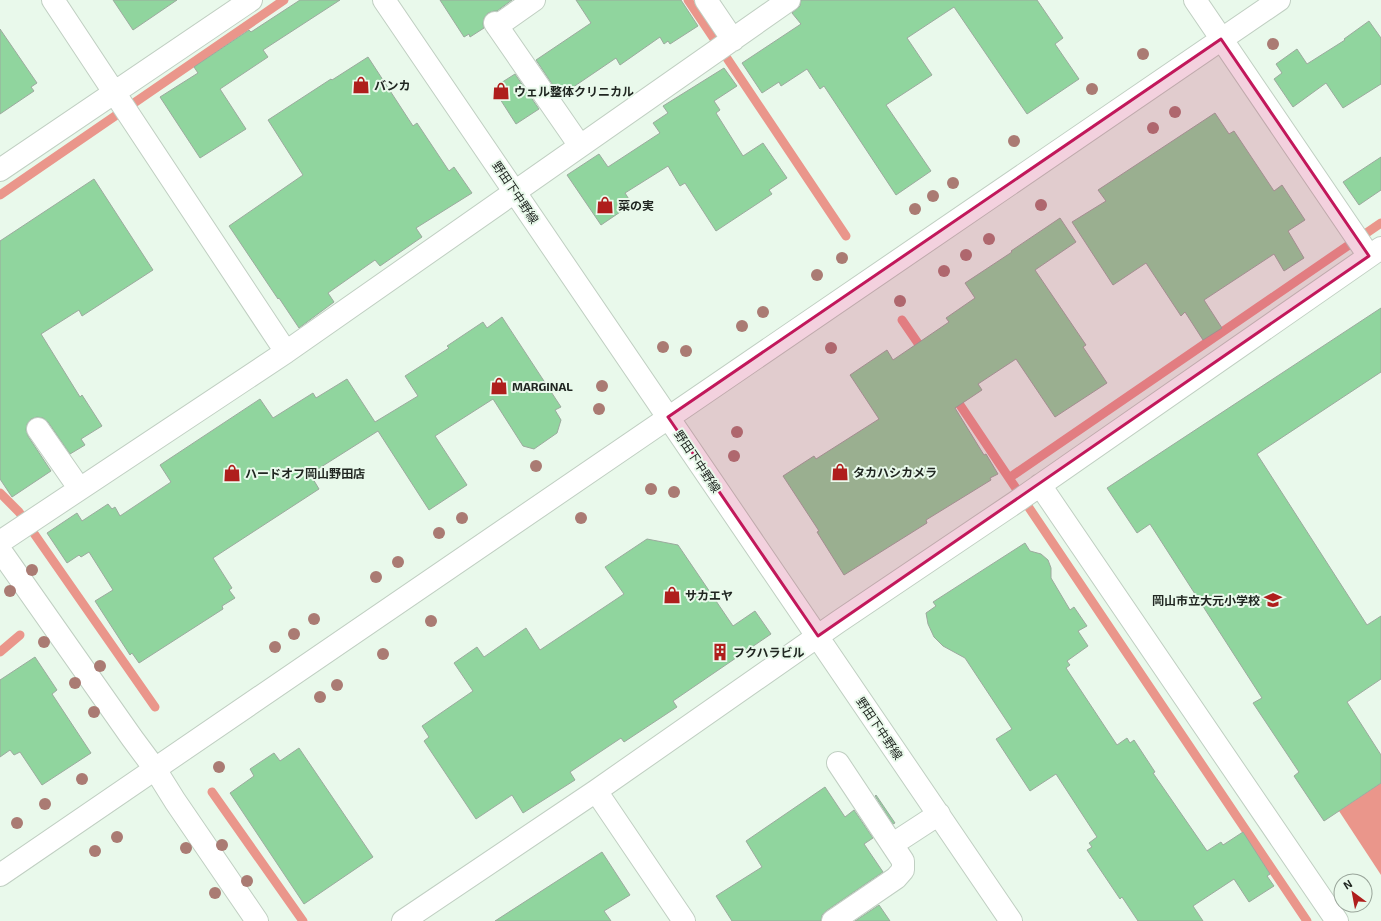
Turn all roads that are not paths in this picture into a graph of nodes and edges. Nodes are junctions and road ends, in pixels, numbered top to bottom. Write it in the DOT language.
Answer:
graph roads {
  1 [pos="53,0"];
  2 [pos="251,0"];
  3 [pos="384,0"];
  4 [pos="534,0"];
  5 [pos="706,0"];
  6 [pos="789,0"];
  7 [pos="1195,0"];
  8 [pos="1279,0"];
  9 [pos="1221,39"];
  10 [pos="724,46"];
  11 [pos="121,105"];
  12 [pos="580,146"];
  13 [pos="0,170"];
  14 [pos="516,192"];
  15 [pos="1366,245"];
  16 [pos="286,352"];
  17 [pos="668,417"];
  18 [pos="38,429"];
  19 [pos="79,488"];
  20 [pos="1028,493"];
  21 [pos="0,542"];
  22 [pos="0,550"];
  23 [pos="818,636"];
  24 [pos="838,763"];
  25 [pos="155,769"];
  26 [pos="596,791"];
  27 [pos="939,814"];
  28 [pos="893,844"];
  29 [pos="0,875"];
  30 [pos="257,921"];
  31 [pos="403,921"];
  32 [pos="684,921"];
  33 [pos="833,921"];
  34 [pos="1011,921"];
  35 [pos="1337,921"];
  1 -- 11 [label="street"];
  2 -- 11 [label="street"];
  3 -- 14 [label="street, 野田下中野線"];
  4 -- 12 [label="street"];
  5 -- 10 [label="street"];
  6 -- 10 [label="street"];
  7 -- 9 [label="street"];
  8 -- 9 [label="street"];
  9 -- 15 [label="street"];
  9 -- 17 [label="street"];
  10 -- 12 [label="street"];
  11 -- 13 [label="street"];
  11 -- 16 [label="street"];
  12 -- 14 [label="street"];
  14 -- 16 [label="street"];
  14 -- 17 [label="street, 野田下中野線"];
  15 -- 20 [label="street"];
  16 -- 19 [label="street"];
  17 -- 23 [label="street, 野田下中野線"];
  17 -- 25 [label="street"];
  18 -- 19 [label="street"];
  19 -- 21 [label="street"];
  20 -- 23 [label="street"];
  20 -- 35 [label="street"];
  22 -- 25 [label="street"];
  23 -- 26 [label="street"];
  23 -- 27 [label="street, 野田下中野線"];
  24 -- 28 [label="street"];
  25 -- 29 [label="street"];
  25 -- 30 [label="street"];
  26 -- 31 [label="street"];
  26 -- 32 [label="street"];
  27 -- 28 [label="street"];
  27 -- 34 [label="street, 野田下中野線"];
  28 -- 33 [label="street"];
}
